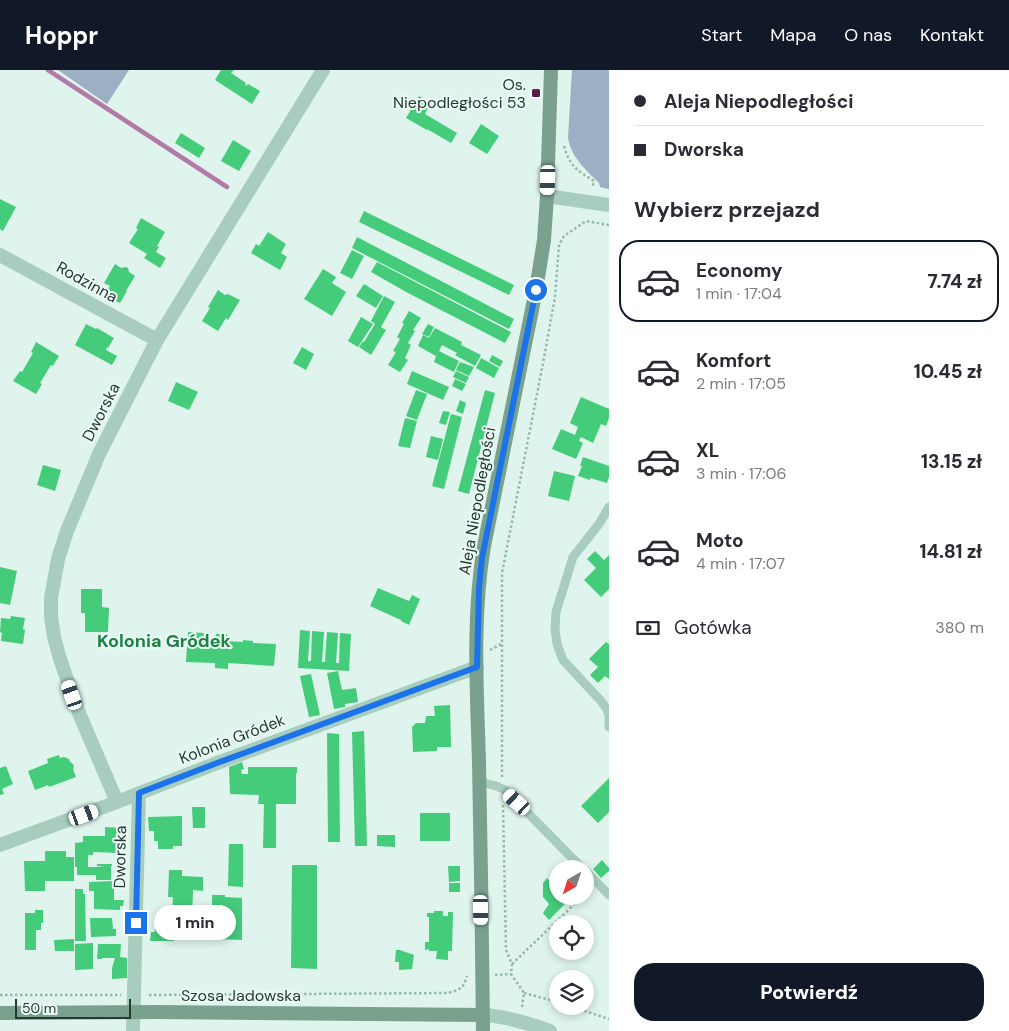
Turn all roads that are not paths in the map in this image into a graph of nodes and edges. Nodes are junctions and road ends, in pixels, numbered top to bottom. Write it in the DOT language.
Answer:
graph roads {
  1 [pos="323,70"];
  2 [pos="551,70"];
  3 [pos="547,196"];
  4 [pos="609,205"];
  5 [pos="0,255"];
  6 [pos="157,340"];
  7 [pos="609,507"];
  8 [pos="477,667"];
  9 [pos="609,716"];
  10 [pos="609,727"];
  11 [pos="480,782"];
  12 [pos="139,793"];
  13 [pos="117,802"];
  14 [pos="0,845"];
  15 [pos="574,860"];
  16 [pos="594,880"];
  17 [pos="609,894"];
  18 [pos="134,1012"];
  19 [pos="0,1013"];
  20 [pos="482,1015"];
  21 [pos="134,1031"];
  22 [pos="482,1031"];
  23 [pos="550,1031"];
  1 -- 6 [label="street, Dworska"];
  2 -- 3 [label="main road, Aleja Niepodległości"];
  3 -- 4 [label="street"];
  3 -- 8 [label="main road, Aleja Niepodległości"];
  5 -- 6 [label="street, Rodzinna"];
  6 -- 13 [label="street, Dworska"];
  7 -- 9 [label="lane"];
  8 -- 11 [label="main road, Aleja Niepodległości"];
  8 -- 12 [label="street, Kolonia Gródek"];
  9 -- 10 [label="lane"];
  11 -- 15 [label="lane"];
  11 -- 20 [label="main road, Aleja Niepodległości"];
  12 -- 13 [label="street, Kolonia Gródek"];
  12 -- 18 [label="street, Dworska"];
  13 -- 14 [label="street, Kolonia Gródek"];
  16 -- 17 [label="lane"];
  18 -- 19 [label="main road, Szosa Jadowska"];
  18 -- 20 [label="main road, Szosa Jadowska"];
  18 -- 21 [label="street, Dworska"];
  20 -- 22 [label="main road, Aleja Niepodległości"];
  20 -- 23 [label="street"];
}
